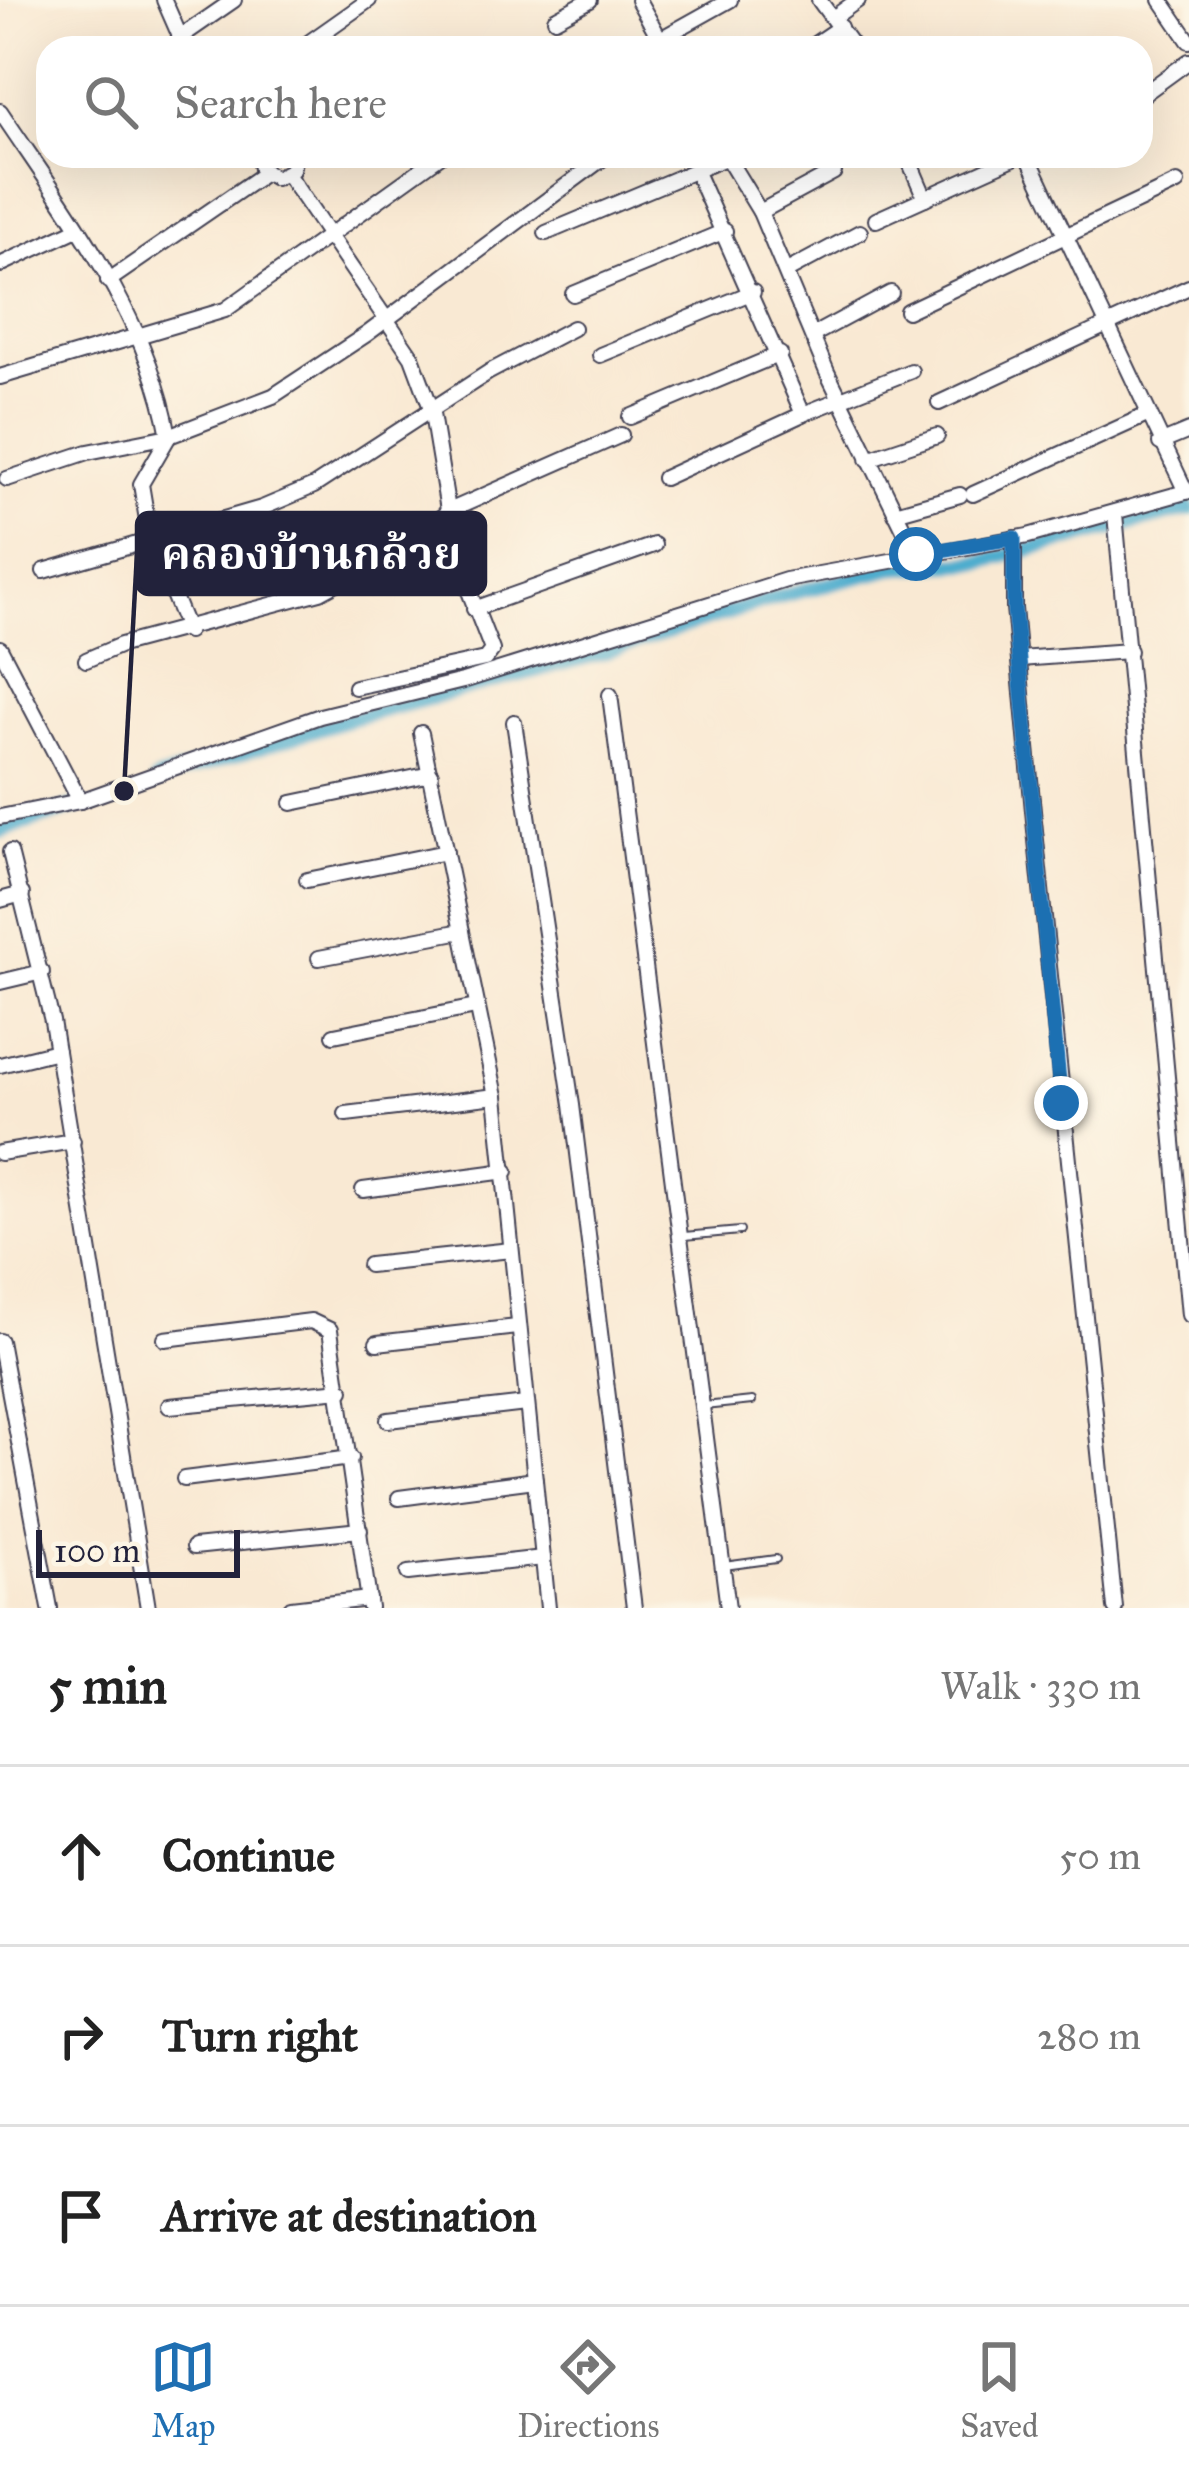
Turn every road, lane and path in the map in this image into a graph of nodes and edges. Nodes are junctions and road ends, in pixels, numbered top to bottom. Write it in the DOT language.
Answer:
graph roads {
  1 [pos="164,0"];
  2 [pos="234,0"];
  3 [pos="369,0"];
  4 [pos="590,0"];
  5 [pos="638,0"];
  6 [pos="730,0"];
  7 [pos="820,0"];
  8 [pos="857,0"];
  9 [pos="1161,0"];
  10 [pos="555,19"];
  11 [pos="836,22"];
  12 [pos="179,36"];
  13 [pos="190,36"];
  14 [pos="319,36"];
  15 [pos="658,36"];
  16 [pos="675,36"];
  17 [pos="821,36"];
  18 [pos="846,36"];
  19 [pos="1189,41"];
  20 [pos="1189,61"];
  21 [pos="1153,89"];
  22 [pos="0,111"];
  23 [pos="5,130"];
  24 [pos="263,168"];
  25 [pos="290,168"];
  26 [pos="424,168"];
  27 [pos="590,168"];
  28 [pos="704,168"];
  29 [pos="735,168"];
  30 [pos="912,168"];
  31 [pos="991,168"];
  32 [pos="1033,168"];
  33 [pos="696,172"];
  34 [pos="834,172"];
  35 [pos="265,173"];
  36 [pos="287,174"];
  37 [pos="1177,183"];
  38 [pos="925,198"];
  39 [pos="760,212"];
  40 [pos="876,220"];
  41 [pos="75,230"];
  42 [pos="725,231"];
  43 [pos="546,232"];
  44 [pos="860,232"];
  45 [pos="1063,237"];
  46 [pos="329,239"];
  47 [pos="0,265"];
  48 [pos="788,271"];
  49 [pos="108,281"];
  50 [pos="1189,287"];
  51 [pos="752,292"];
  52 [pos="891,293"];
  53 [pos="573,294"];
  54 [pos="907,311"];
  55 [pos="389,316"];
  56 [pos="1105,326"];
  57 [pos="573,328"];
  58 [pos="813,335"];
  59 [pos="140,339"];
  60 [pos="780,354"];
  61 [pos="600,355"];
  62 [pos="911,371"];
  63 [pos="0,377"];
  64 [pos="839,397"];
  65 [pos="939,403"];
  66 [pos="431,409"];
  67 [pos="803,414"];
  68 [pos="1147,416"];
  69 [pos="630,417"];
  70 [pos="1189,431"];
  71 [pos="621,435"];
  72 [pos="169,436"];
  73 [pos="937,436"];
  74 [pos="1160,443"];
  75 [pos="868,459"];
  76 [pos="664,478"];
  77 [pos="7,479"];
  78 [pos="1187,492"];
  79 [pos="448,511"];
  80 [pos="895,513"];
  81 [pos="1115,518"];
  82 [pos="150,538"];
  83 [pos="1012,540"];
  84 [pos="654,544"];
  85 [pos="916,554"];
  86 [pos="44,571"];
  87 [pos="474,609"];
  88 [pos="188,631"];
  89 [pos="0,648"];
  90 [pos="1129,651"];
  91 [pos="1018,659"];
  92 [pos="86,660"];
  93 [pos="355,687"];
  94 [pos="610,695"];
  95 [pos="514,722"];
  96 [pos="421,733"];
  97 [pos="430,774"];
  98 [pos="80,801"];
  99 [pos="292,803"];
  100 [pos="0,817"];
  101 [pos="446,851"];
  102 [pos="10,852"];
  103 [pos="308,880"];
  104 [pos="22,894"];
  105 [pos="0,899"];
  106 [pos="462,931"];
  107 [pos="320,958"];
  108 [pos="42,972"];
  109 [pos="0,982"];
  110 [pos="476,1007"];
  111 [pos="334,1036"];
  112 [pos="57,1051"];
  113 [pos="0,1065"];
  114 [pos="496,1096"];
  115 [pos="346,1114"];
  116 [pos="73,1142"];
  117 [pos="0,1154"];
  118 [pos="506,1171"];
  119 [pos="363,1190"];
  120 [pos="740,1231"];
  121 [pos="683,1237"];
  122 [pos="511,1250"];
  123 [pos="369,1265"];
  124 [pos="1189,1315"];
  125 [pos="518,1327"];
  126 [pos="165,1339"];
  127 [pos="0,1341"];
  128 [pos="377,1343"];
  129 [pos="342,1390"];
  130 [pos="752,1401"];
  131 [pos="526,1404"];
  132 [pos="169,1406"];
  133 [pos="704,1406"];
  134 [pos="388,1420"];
  135 [pos="351,1458"];
  136 [pos="184,1479"];
  137 [pos="535,1480"];
  138 [pos="399,1498"];
  139 [pos="360,1530"];
  140 [pos="194,1547"];
  141 [pos="543,1558"];
  142 [pos="776,1559"];
  143 [pos="724,1566"];
  144 [pos="407,1573"];
  145 [pos="369,1604"];
  146 [pos="50,1608"];
  147 [pos="148,1608"];
  148 [pos="291,1608"];
  149 [pos="548,1608"];
  150 [pos="634,1608"];
  151 [pos="728,1608"];
  152 [pos="1115,1608"];
  1 -- 12 [label="street"];
  2 -- 13 [label="street"];
  3 -- 14 [label="street"];
  4 -- 10 [label="street"];
  5 -- 15 [label="street"];
  6 -- 16 [label="street"];
  7 -- 11 [label="street"];
  8 -- 11 [label="street"];
  9 -- 19 [label="street"];
  11 -- 17 [label="street"];
  11 -- 18 [label="street"];
  20 -- 21 [label="street"];
  22 -- 23 [label="street"];
  23 -- 41 [label="street"];
  24 -- 35 [label="street"];
  25 -- 36 [label="street"];
  26 -- 46 [label="street"];
  27 -- 55 [label="street"];
  28 -- 33 [label="street"];
  29 -- 39 [label="street"];
  30 -- 38 [label="street"];
  31 -- 38 [label="street"];
  32 -- 45 [label="street"];
  33 -- 42 [label="street"];
  33 -- 43 [label="street"];
  34 -- 39 [label="street"];
  35 -- 36 [label="street"];
  35 -- 49 [label="street"];
  36 -- 46 [label="street"];
  37 -- 45 [label="street"];
  38 -- 40 [label="street"];
  39 -- 48 [label="street"];
  41 -- 47 [label="street"];
  41 -- 49 [label="street"];
  42 -- 51 [label="street"];
  42 -- 53 [label="street"];
  44 -- 48 [label="street"];
  45 -- 54 [label="street"];
  45 -- 56 [label="street"];
  46 -- 55 [label="street"];
  46 -- 59 [label="street"];
  48 -- 58 [label="street"];
  49 -- 59 [label="street"];
  50 -- 56 [label="street"];
  51 -- 60 [label="street"];
  51 -- 61 [label="street"];
  52 -- 58 [label="street"];
  55 -- 66 [label="street"];
  55 -- 72 [label="street"];
  56 -- 65 [label="street"];
  56 -- 68 [label="street"];
  57 -- 66 [label="street"];
  58 -- 64 [label="street"];
  59 -- 63 [label="street"];
  59 -- 72 [label="street"];
  60 -- 67 [label="street"];
  60 -- 69 [label="street"];
  62 -- 64 [label="street"];
  64 -- 67 [label="street"];
  64 -- 75 [label="street"];
  66 -- 79 [label="street"];
  66 -- 82 [label="street"];
  67 -- 76 [label="street"];
  68 -- 74 [label="street"];
  68 -- 80 [label="street"];
  70 -- 74 [label="street"];
  71 -- 79 [label="street"];
  72 -- 77 [label="street"];
  72 -- 82 [label="street"];
  73 -- 75 [label="street"];
  74 -- 78 [label="street"];
  75 -- 80 [label="street"];
  78 -- 81 [label="street"];
  79 -- 87 [label="street"];
  79 -- 88 [label="street"];
  80 -- 85 [label="street"];
  81 -- 83 [label="street"];
  81 -- 90 [label="street"];
  82 -- 86 [label="street"];
  82 -- 88 [label="street"];
  83 -- 85 [label="street"];
  83 -- 91 [label="street"];
  84 -- 87 [label="street"];
  85 -- 98 [label="street"];
  87 -- 93 [label="street"];
  88 -- 92 [label="street"];
  89 -- 98 [label="street"];
  90 -- 91 [label="street"];
  90 -- 124 [label="street"];
  91 -- 152 [label="street"];
  94 -- 121 [label="street"];
  95 -- 150 [label="street"];
  96 -- 97 [label="street"];
  97 -- 99 [label="street"];
  97 -- 101 [label="street"];
  98 -- 100 [label="street"];
  101 -- 103 [label="street"];
  101 -- 106 [label="street"];
  102 -- 104 [label="street"];
  104 -- 105 [label="street"];
  104 -- 108 [label="street"];
  106 -- 107 [label="street"];
  106 -- 110 [label="street"];
  108 -- 109 [label="street"];
  108 -- 112 [label="street"];
  110 -- 111 [label="street"];
  110 -- 114 [label="street"];
  112 -- 113 [label="street"];
  112 -- 116 [label="street"];
  114 -- 115 [label="street"];
  114 -- 118 [label="street"];
  116 -- 117 [label="street"];
  116 -- 147 [label="street"];
  118 -- 119 [label="street"];
  118 -- 122 [label="street"];
  120 -- 121 [label="lane"];
  121 -- 133 [label="street"];
  122 -- 123 [label="street"];
  122 -- 125 [label="street"];
  125 -- 128 [label="street"];
  125 -- 131 [label="street"];
  126 -- 129 [label="street"];
  127 -- 146 [label="street"];
  129 -- 132 [label="street"];
  129 -- 135 [label="street"];
  130 -- 133 [label="lane"];
  131 -- 134 [label="street"];
  131 -- 137 [label="street"];
  133 -- 143 [label="street"];
  135 -- 136 [label="street"];
  135 -- 139 [label="street"];
  137 -- 138 [label="street"];
  137 -- 141 [label="street"];
  139 -- 140 [label="street"];
  139 -- 145 [label="street"];
  141 -- 144 [label="street"];
  141 -- 149 [label="street"];
  142 -- 143 [label="lane"];
  143 -- 151 [label="street"];
  145 -- 148 [label="street"];
}
